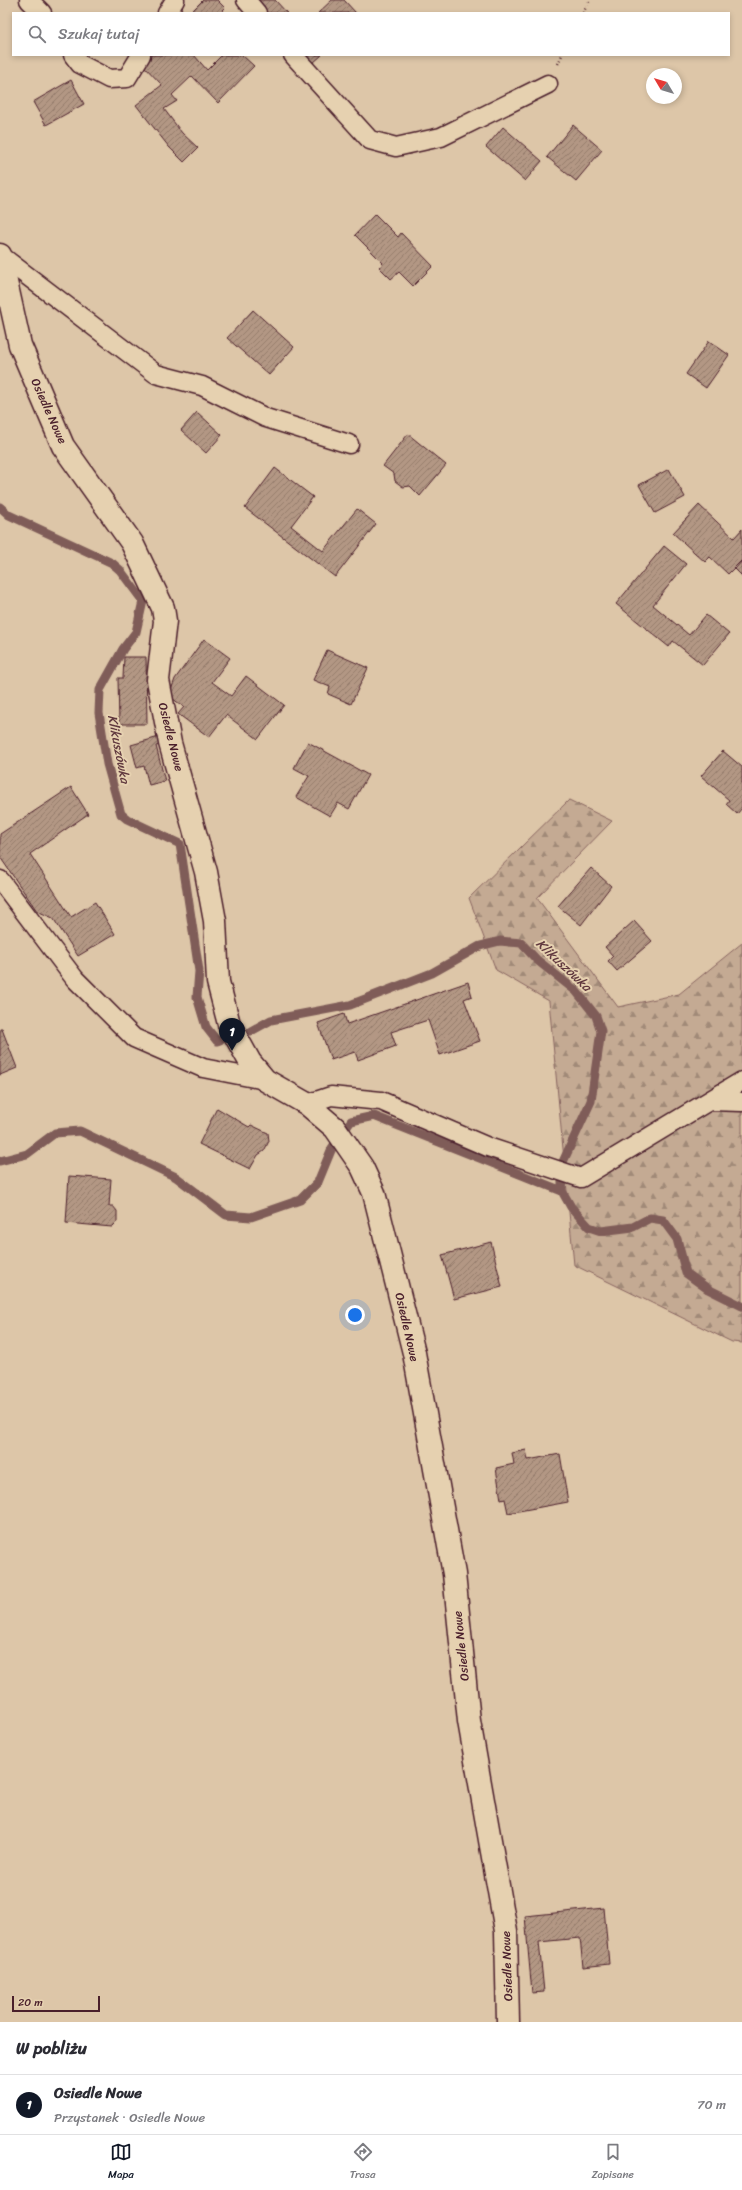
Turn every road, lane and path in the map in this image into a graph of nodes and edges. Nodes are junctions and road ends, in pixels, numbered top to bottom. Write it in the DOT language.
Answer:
graph roads {
  1 [pos="29,0"];
  2 [pos="175,0"];
  3 [pos="246,0"];
  4 [pos="590,0"];
  5 [pos="41,12"];
  6 [pos="168,12"];
  7 [pos="256,12"];
  8 [pos="584,12"];
  9 [pos="74,56"];
  10 [pos="140,56"];
  11 [pos="294,56"];
  12 [pos="548,84"];
  13 [pos="0,255"];
  14 [pos="349,444"];
  15 [pos="0,880"];
  16 [pos="265,1080"];
  17 [pos="742,1081"];
  18 [pos="709,1100"];
  19 [pos="742,1102"];
  20 [pos="307,1104"];
  21 [pos="508,2022"];
  1 -- 5 [label="lane"];
  2 -- 6 [label="lane"];
  3 -- 7 [label="lane"];
  4 -- 8 [label="path"];
  9 -- 10 [label="lane"];
  11 -- 12 [label="lane"];
  13 -- 14 [label="lane"];
  13 -- 16 [label="street, Osiedle Nowe"];
  15 -- 16 [label="lane"];
  16 -- 20 [label="street, Osiedle Nowe"];
  17 -- 18 [label="lane"];
  18 -- 19 [label="lane"];
  18 -- 20 [label="lane"];
  20 -- 21 [label="street, Osiedle Nowe"];
}
